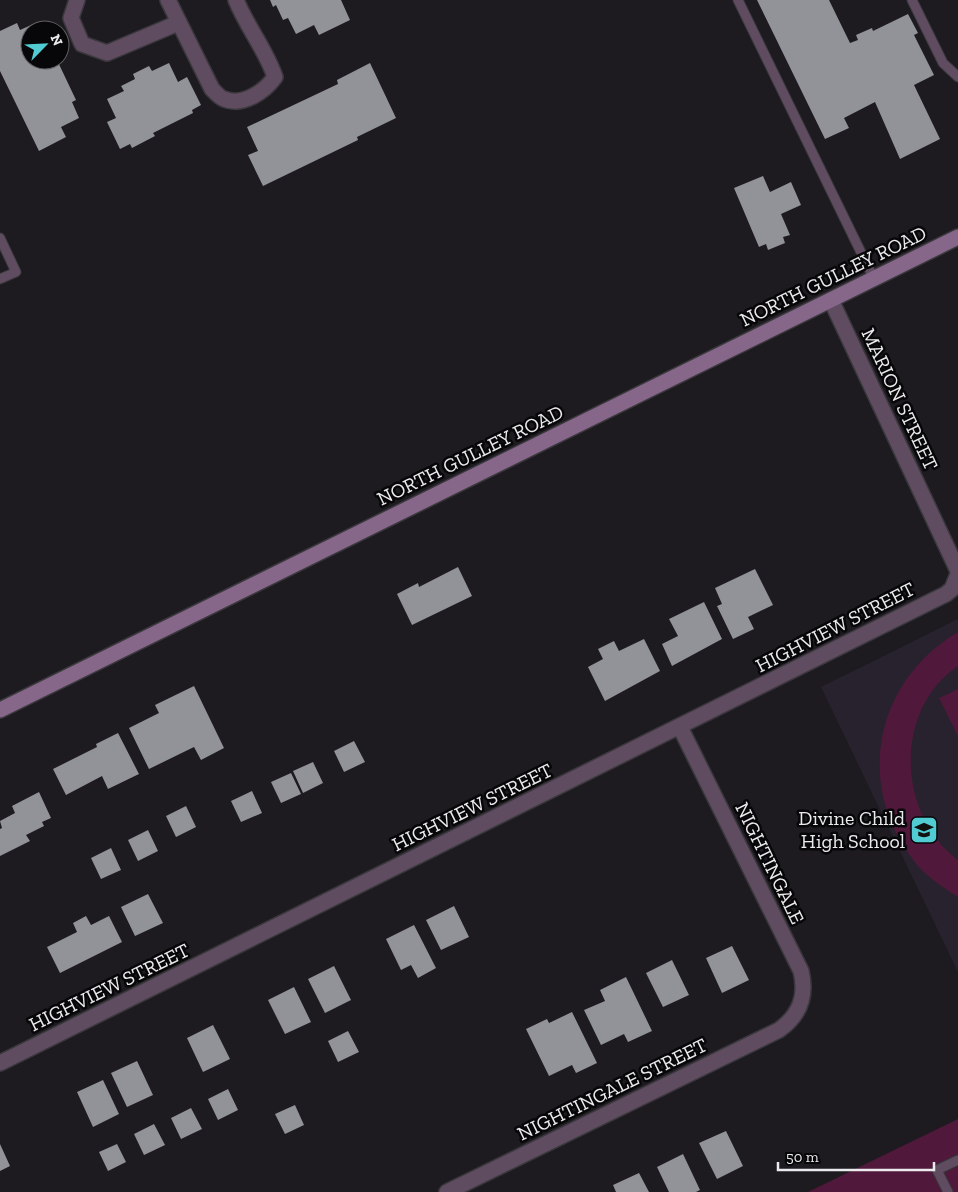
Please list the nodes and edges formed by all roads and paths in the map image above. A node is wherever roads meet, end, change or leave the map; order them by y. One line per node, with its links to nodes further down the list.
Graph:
1 (77, 0): 6 (street)
2 (168, 0): 6 (street)
3 (236, 0): 6 (street)
4 (738, 0): 10 (lane)
5 (912, 0): 7 (lane)
6 (178, 23)
7 (958, 77)
8 (958, 237): 10 (street, NORTH GULLEY ROAD)
9 (0, 238): 11 (lane)
10 (874, 278): 12 (street, NORTH GULLEY ROAD)
11 (0, 280)
12 (831, 300): 13 (street, MARION STREET); 14 (street, NORTH GULLEY ROAD)
13 (958, 575): 15 (street, HIGHVIEW STREET)
14 (0, 710)
15 (680, 727): 16 (street, NIGHTINGALE); 17 (street, HIGHVIEW STREET)
16 (792, 1019): 19 (street, NIGHTINGALE STREET)
17 (0, 1063)
18 (958, 1160): 20 (lane)
19 (447, 1192)
20 (948, 1192)

